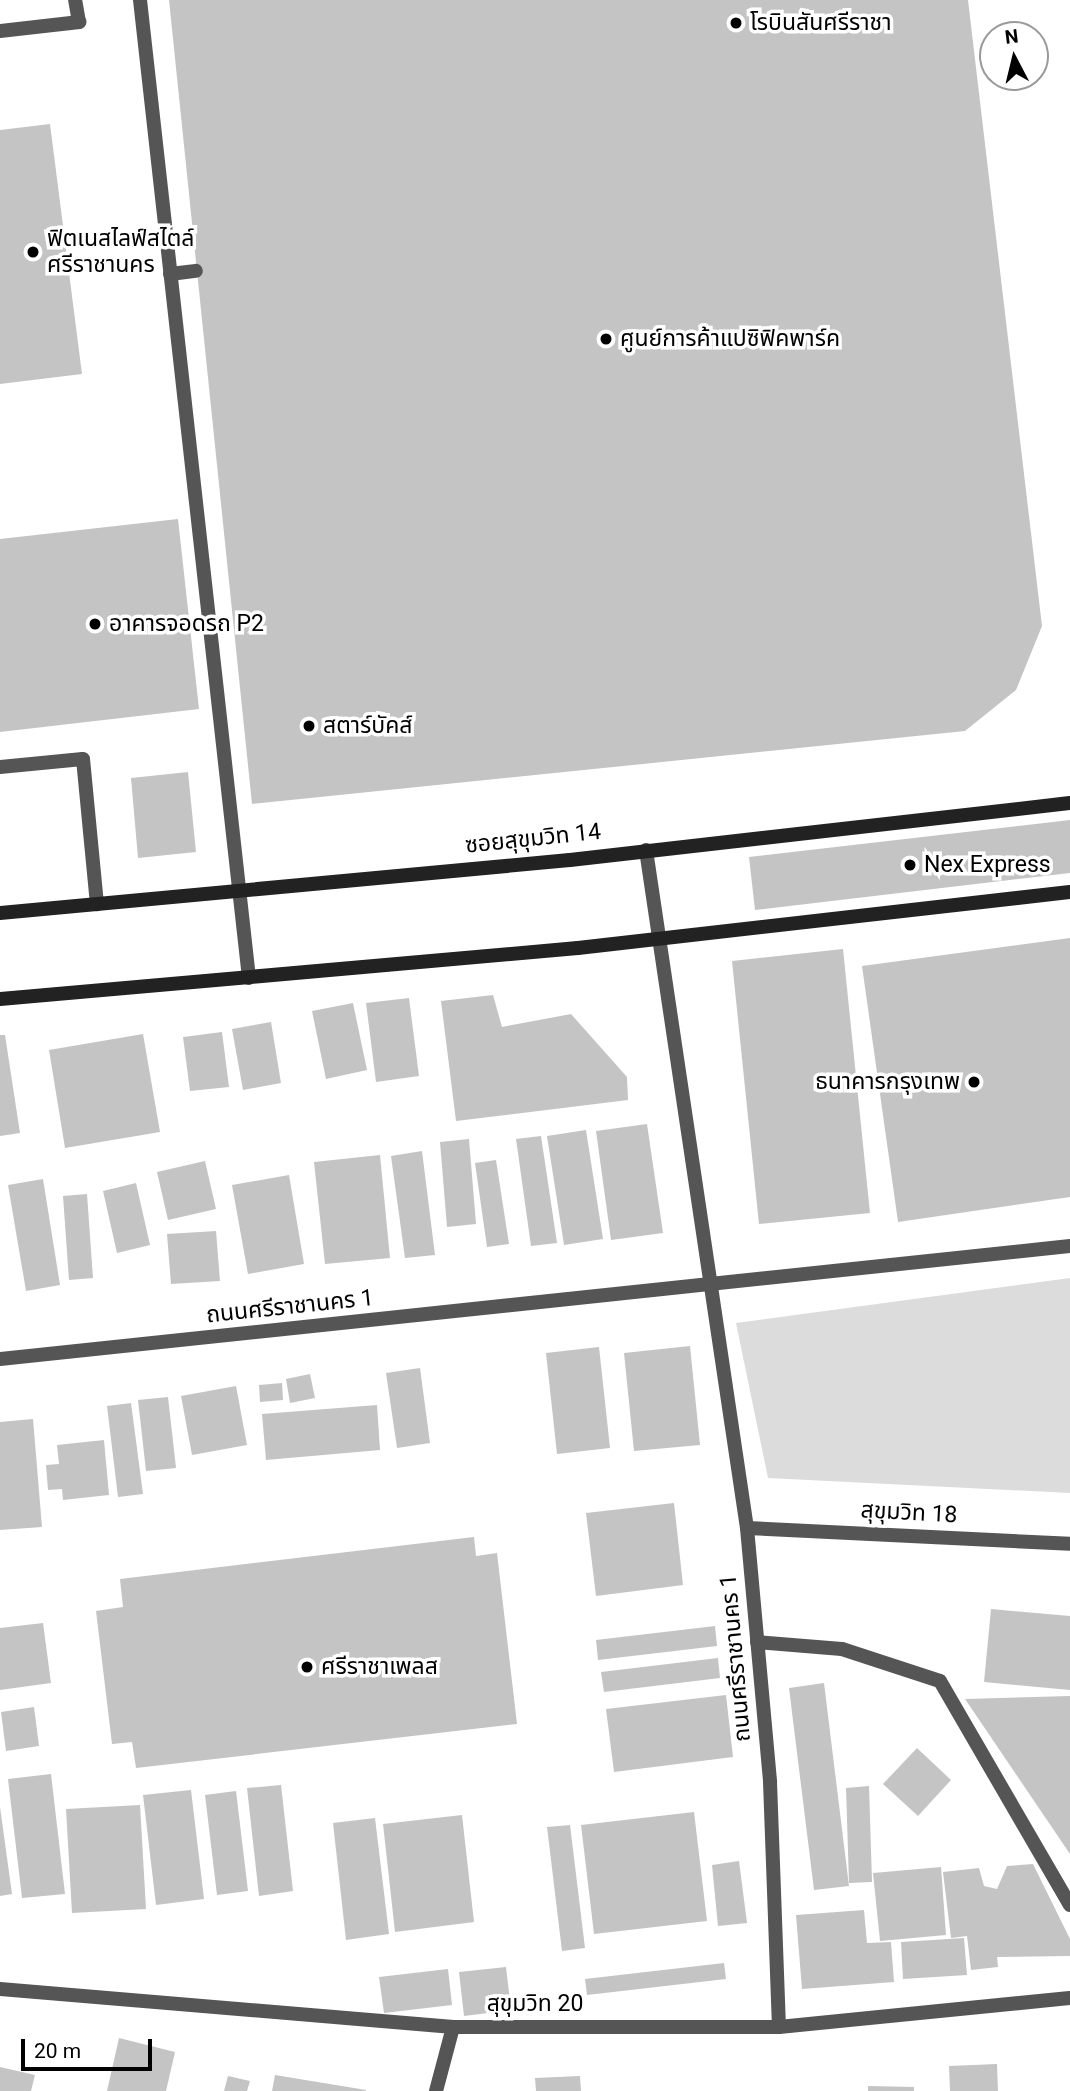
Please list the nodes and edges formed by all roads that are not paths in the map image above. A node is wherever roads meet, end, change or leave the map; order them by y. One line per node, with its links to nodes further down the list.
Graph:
1 (75, 0): 3 (street)
2 (140, 0): 5 (street)
3 (0, 31)
4 (196, 271): 5 (street)
5 (170, 274): 9 (street)
6 (0, 767): 11 (street)
7 (1070, 803): 8 (street, ซอยสุขุมวิท 14)
8 (646, 850): 9 (street, ซอยสุขุมวิท 14); 13 (street)
9 (239, 891): 11 (street, ซอยสุขุมวิท 14); 14 (street)
10 (1070, 892): 13 (street)
11 (97, 904): 12 (street, ซอยสุขุมวิท 14)
12 (0, 913)
13 (657, 940): 14 (street); 17 (street)
14 (249, 978): 15 (street)
15 (0, 999)
16 (1070, 1246): 17 (street, ถนนศรีราชานคร 1)
17 (711, 1286): 18 (street, ถนนศรีราชานคร 1); 19 (street, ถนนศรีราชานคร 1)
18 (0, 1359)
19 (747, 1528): 20 (street, สุขุมวิท 18); 21 (street, ถนนศรีราชานคร 1)
20 (1070, 1544)
21 (757, 1642): 22 (street); 26 (street, ถนนศรีราชานคร 1)
22 (1070, 1905)
23 (0, 1989): 25 (street, สุขุมวิท 20)
24 (1070, 1998): 26 (street, สุขุมวิท 20)
25 (453, 2027): 26 (street, สุขุมวิท 20); 27 (street)
26 (779, 2027)
27 (436, 2091)

